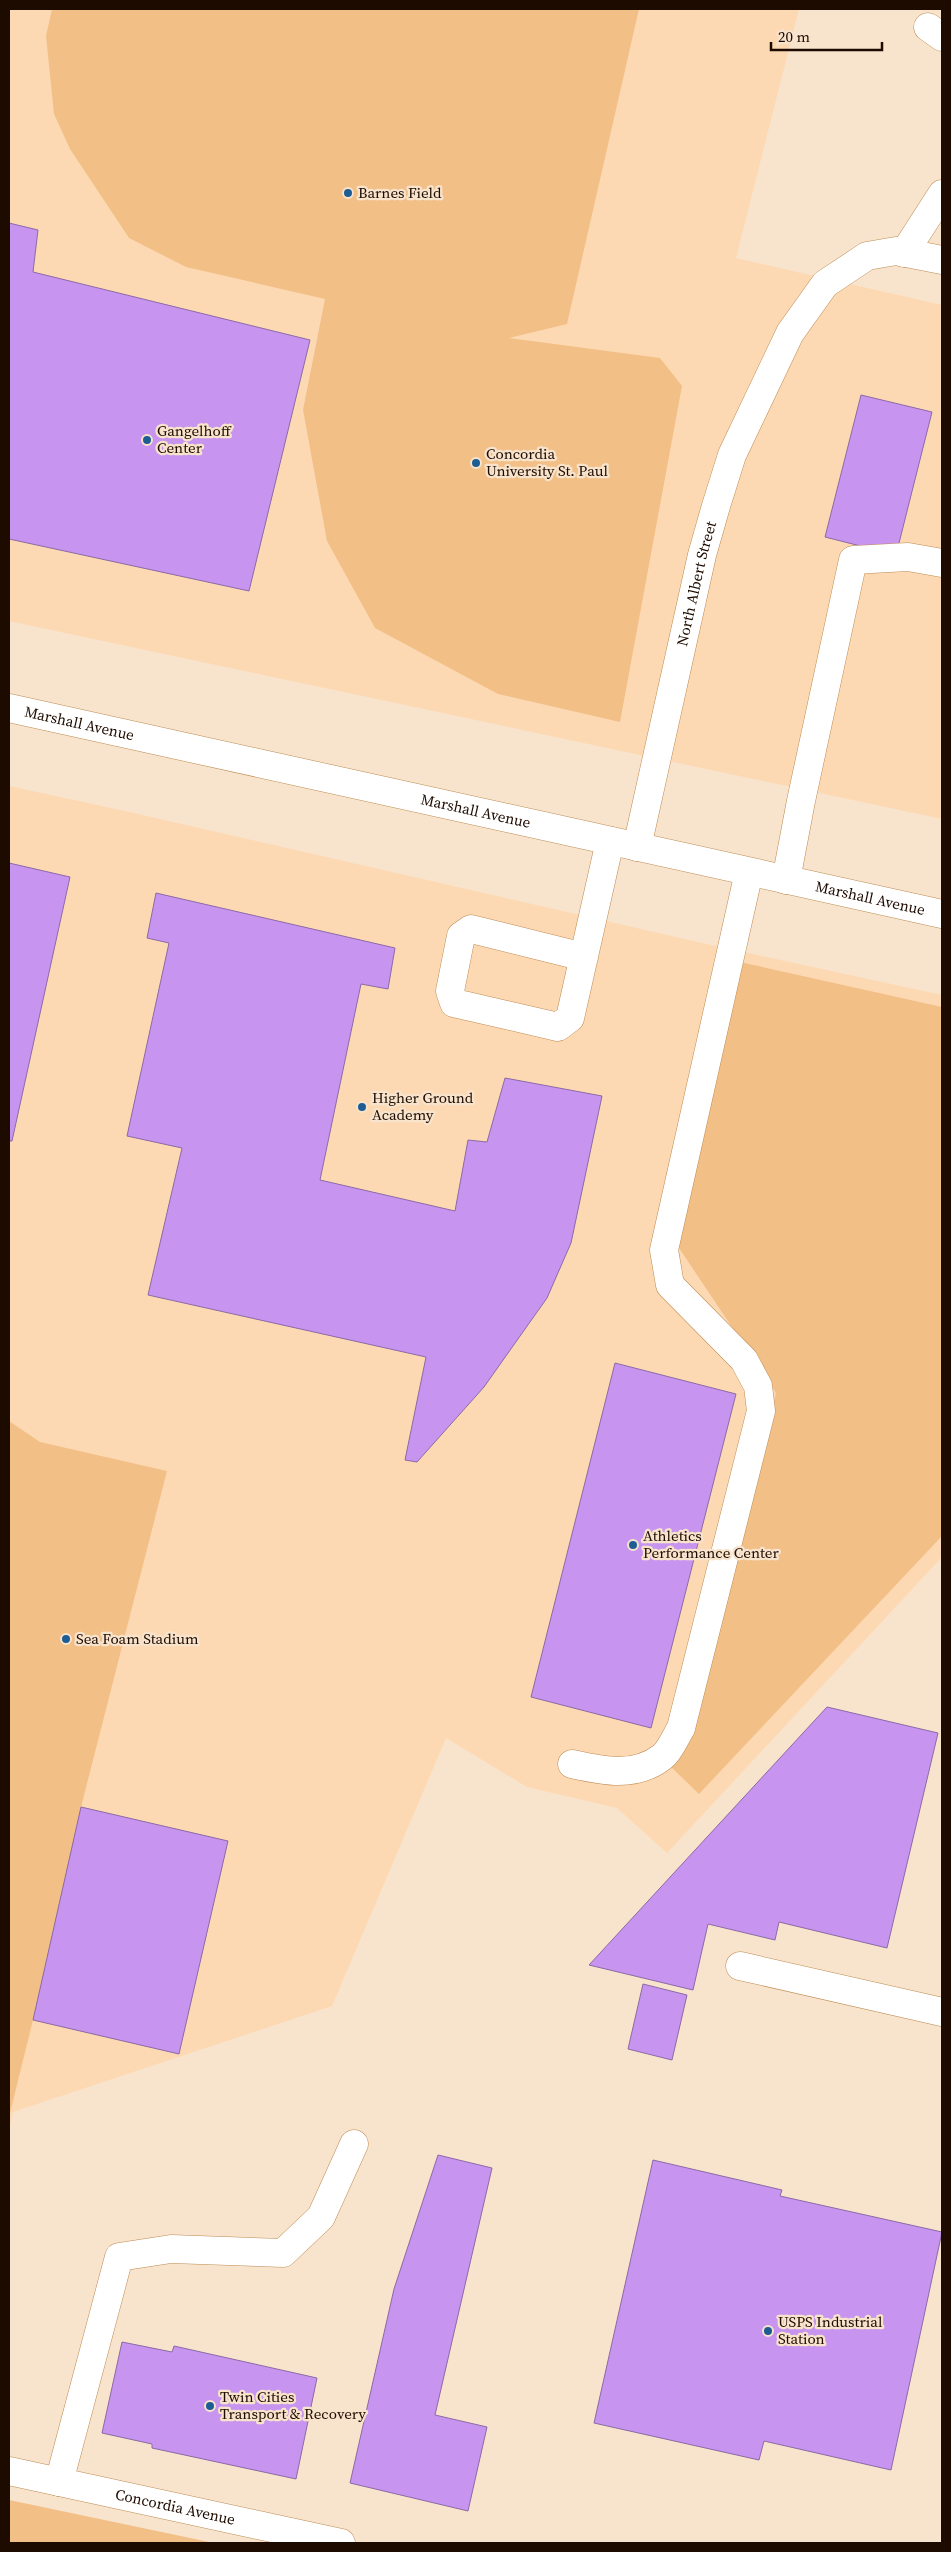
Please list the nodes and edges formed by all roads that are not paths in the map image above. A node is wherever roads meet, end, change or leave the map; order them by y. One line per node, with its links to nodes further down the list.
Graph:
1 (942, 194): 2 (street)
2 (904, 253): 3 (street, North Albert Street); 7 (street, North Albert Street)
3 (942, 260)
4 (942, 563): 9 (street)
5 (9, 708): 6 (street, Marshall Avenue)
6 (610, 841): 7 (street, Marshall Avenue); 11 (street)
7 (637, 846): 8 (street, Marshall Avenue)
8 (749, 872): 9 (street, Marshall Avenue); 12 (street)
9 (786, 880): 10 (street, Marshall Avenue)
10 (942, 914)
11 (584, 957): 11 (street)
12 (572, 1764)
13 (740, 1966): 14 (street)
14 (942, 2012)
15 (354, 2144): 17 (street)
16 (9, 2471): 17 (street, Concordia Avenue)
17 (59, 2482): 18 (street, Concordia Avenue)
18 (341, 2543)

